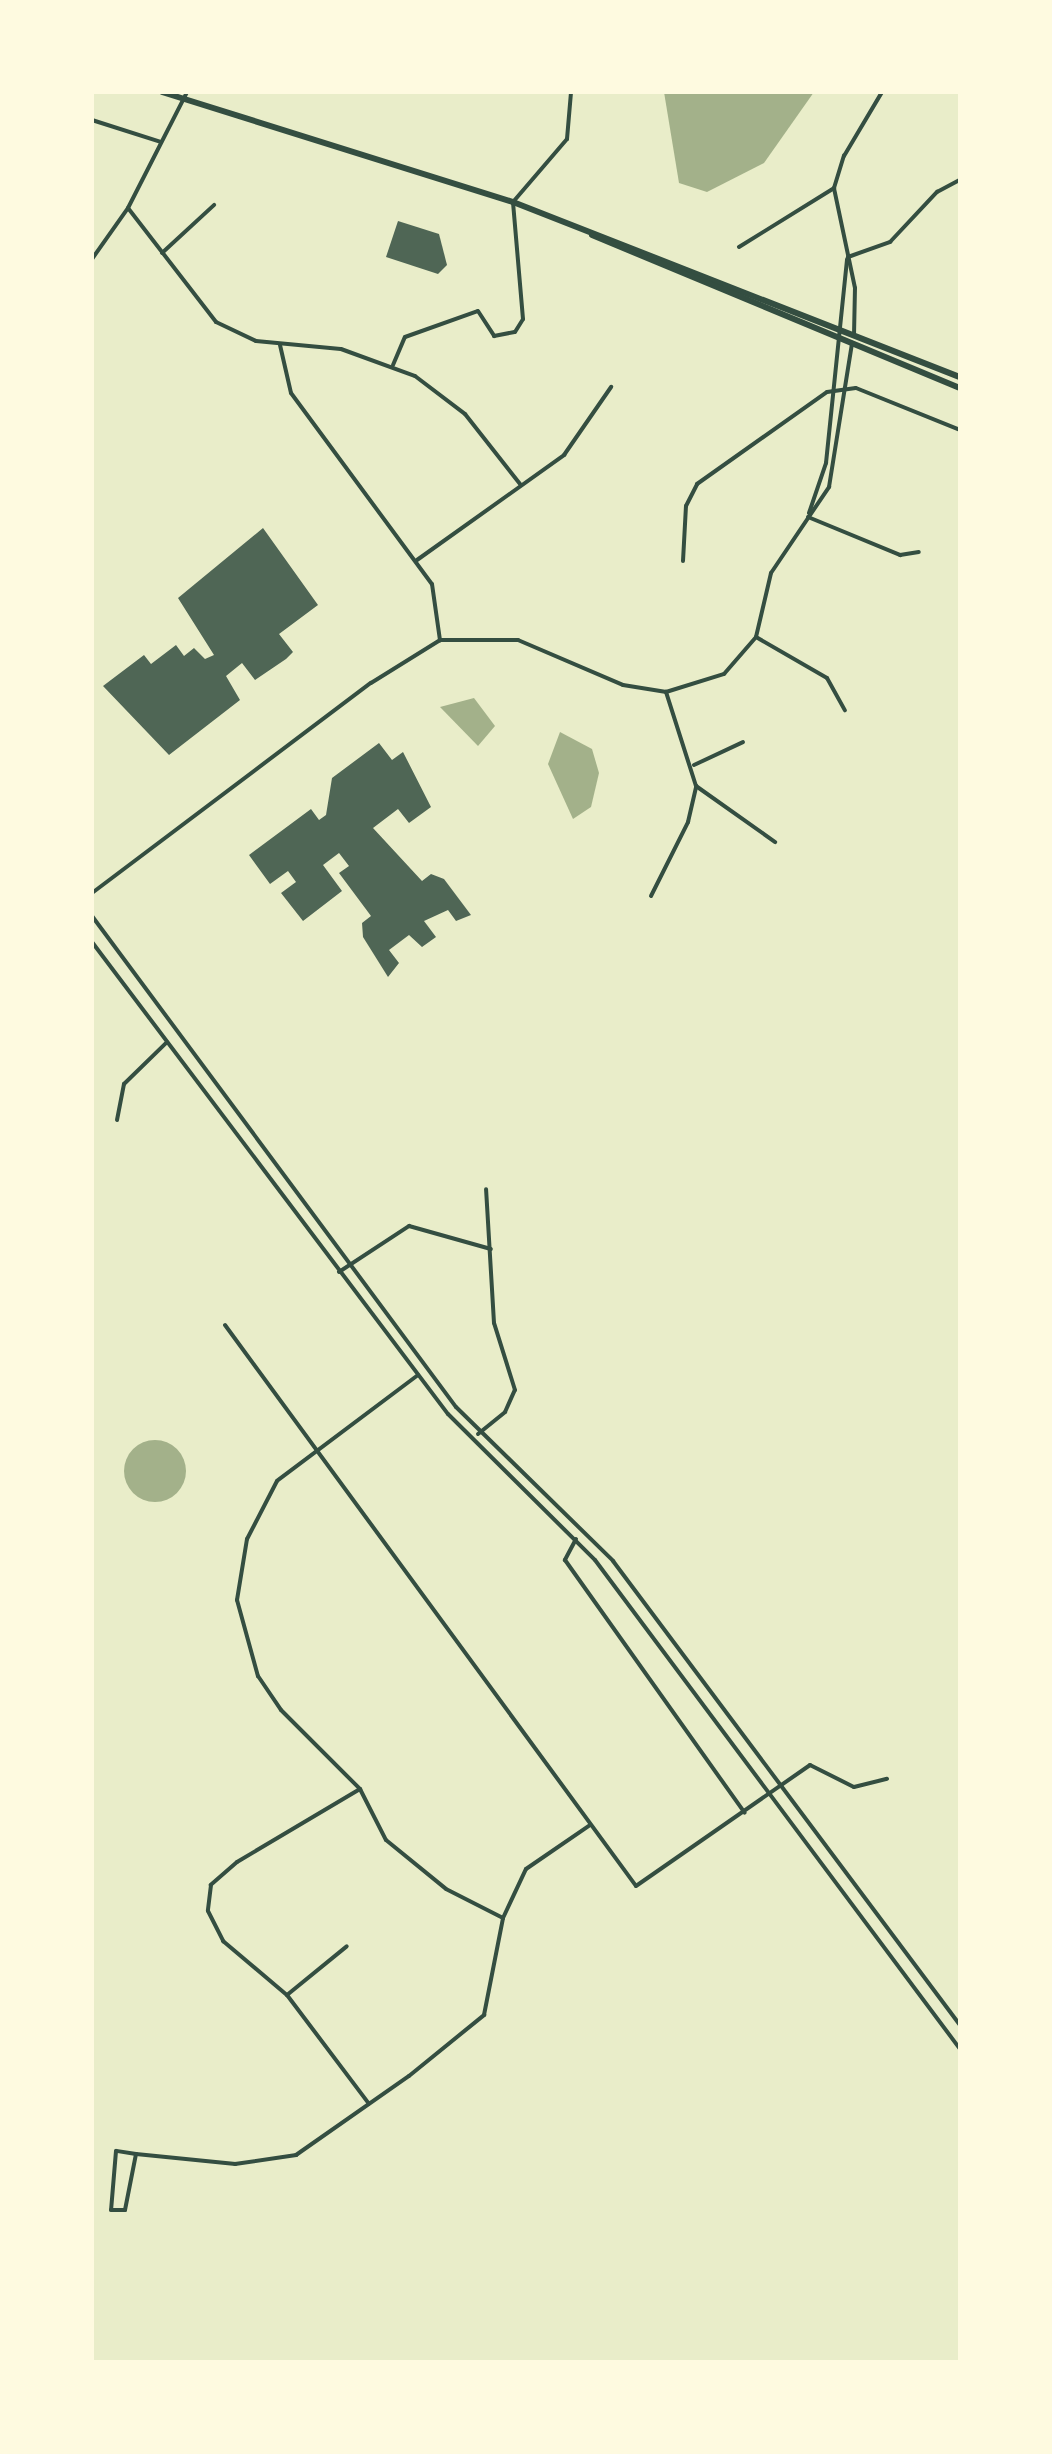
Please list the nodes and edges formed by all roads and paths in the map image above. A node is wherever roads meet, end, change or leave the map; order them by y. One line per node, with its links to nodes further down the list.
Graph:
1 (162, 92): 4 (main road)
2 (571, 92): 9 (street)
3 (882, 92): 8 (street)
4 (186, 96): 6 (street); 9 (main road)
5 (92, 120): 6 (street)
6 (161, 142): 11 (street)
7 (960, 181): 15 (street)
8 (834, 188): 13 (street); 15 (street)
9 (513, 202): 12 (main road); 22 (street)
10 (214, 205): 14 (street)
11 (128, 208): 14 (street); 16 (street)
12 (589, 232): 17 (main road); 19 (main road)
13 (739, 247)
14 (162, 253): 20 (street)
15 (848, 257): 17 (street); 18 (street)
16 (92, 259)
17 (842, 330): 18 (main road); 19 (street)
18 (854, 335): 21 (street); 23 (main road)
19 (841, 340): 21 (main road); 25 (street)
20 (280, 345): 22 (street); 31 (street)
21 (852, 345): 25 (street); 26 (main road)
22 (393, 365): 28 (street)
23 (960, 377)
24 (611, 387): 28 (street)
25 (838, 388): 27 (street); 29 (street); 29 (street); 32 (street)
26 (960, 388)
27 (960, 430)
28 (520, 484): 31 (street)
29 (808, 517): 30 (street); 33 (street)
30 (919, 552)
31 (417, 560): 34 (street)
32 (683, 561)
33 (756, 637): 35 (street); 36 (street)
34 (440, 640): 35 (street); 41 (street)
35 (666, 692): 38 (street)
36 (845, 710)
37 (743, 742): 38 (street)
38 (694, 765): 39 (street)
39 (696, 786): 40 (street); 42 (street)
40 (775, 842)
41 (92, 893)
42 (651, 896)
43 (92, 916): 49 (street)
44 (92, 942): 45 (street)
45 (167, 1042): 46 (street); 50 (street)
46 (117, 1120)
47 (486, 1189): 48 (street)
48 (491, 1249): 49 (street); 53 (street)
49 (347, 1263): 50 (street); 53 (street)
50 (339, 1272): 52 (street)
51 (225, 1325): 54 (street)
52 (418, 1375): 54 (street); 55 (street)
53 (478, 1434): 57 (street)
54 (314, 1449): 58 (street); 61 (street)
55 (576, 1539): 59 (street); 60 (street)
56 (887, 1779): 57 (street)
57 (782, 1786): 59 (street); 65 (street)
58 (360, 1789): 62 (street); 64 (street)
59 (770, 1794): 60 (street); 66 (street)
60 (745, 1813): 61 (street)
61 (590, 1825): 62 (street)
62 (503, 1918): 67 (street)
63 (347, 1946): 64 (street)
64 (287, 1995): 67 (street)
65 (960, 2025)
66 (960, 2049)
67 (369, 2104): 68 (street)
68 (136, 2154): 68 (street)

